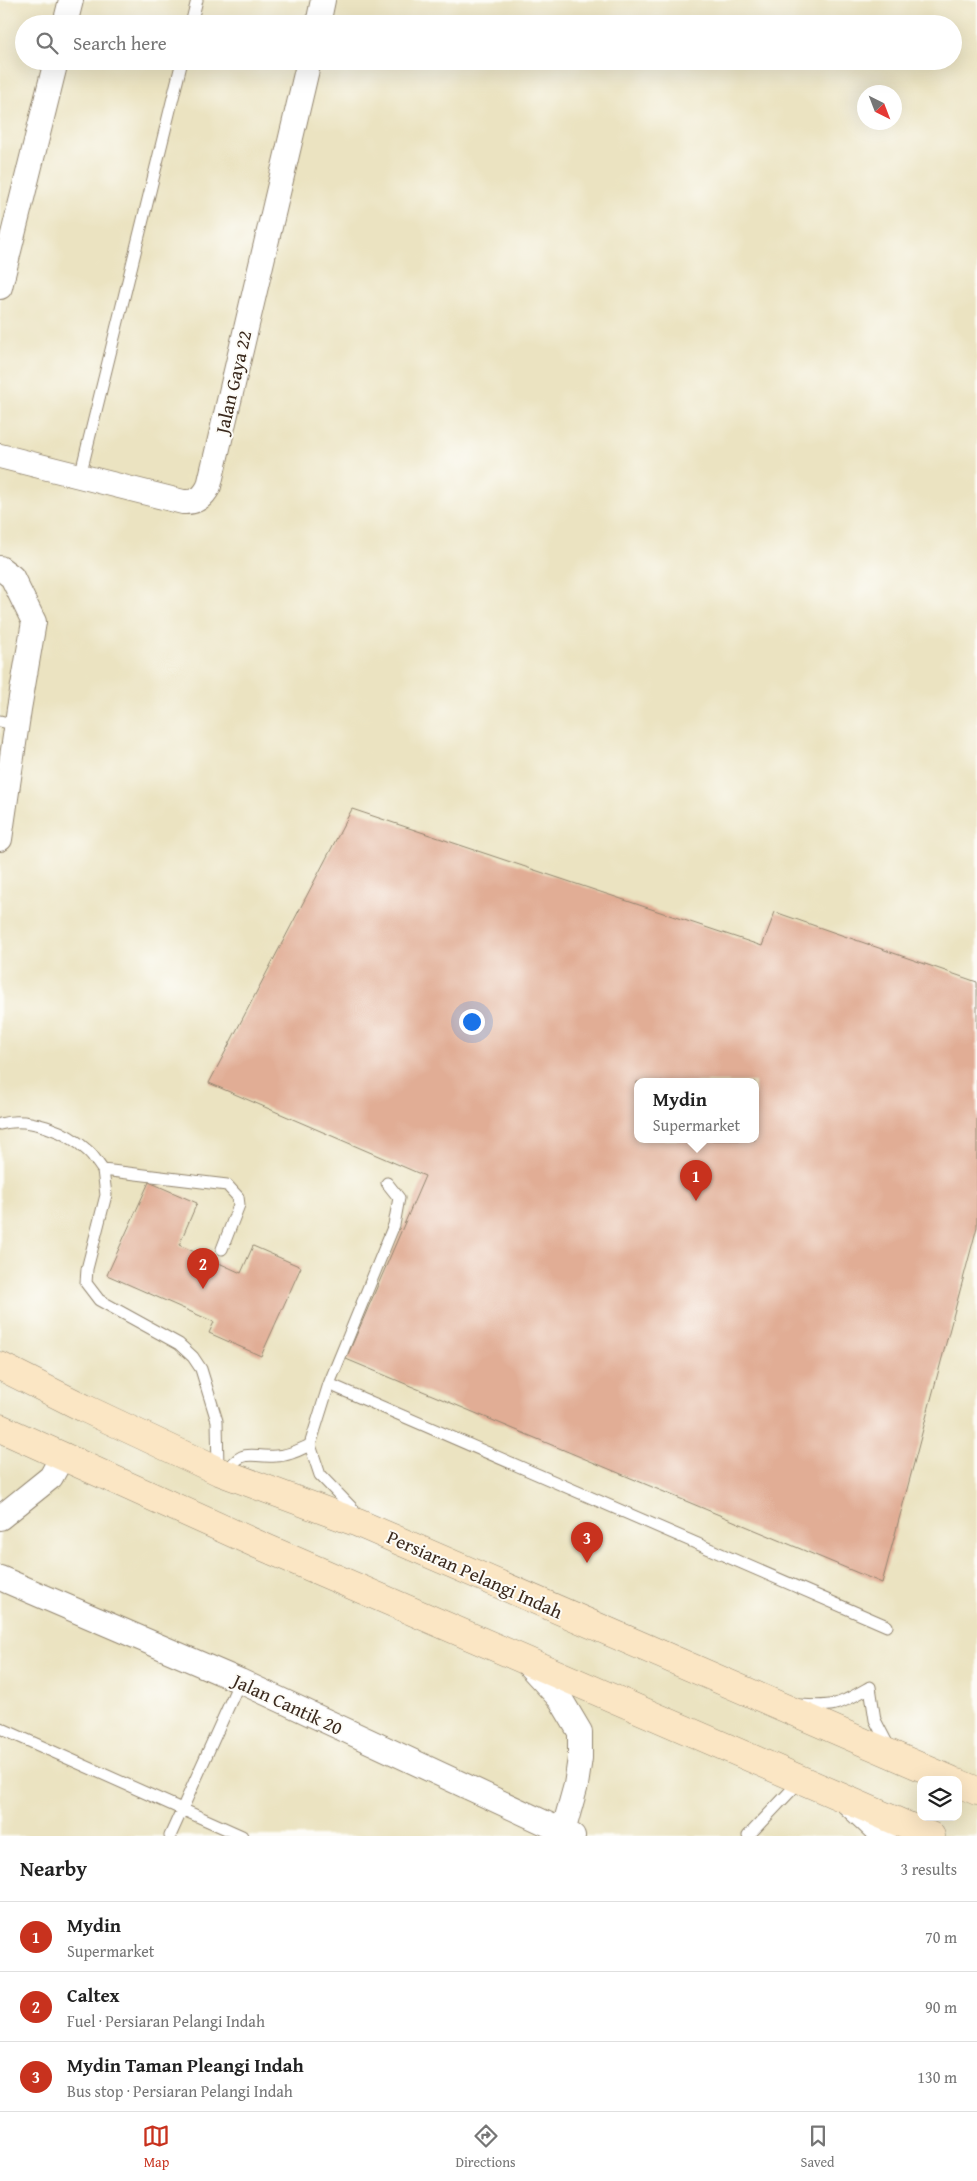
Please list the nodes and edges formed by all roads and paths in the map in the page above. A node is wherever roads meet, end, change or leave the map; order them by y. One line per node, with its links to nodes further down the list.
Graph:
1 (71, 0): 4 (street)
2 (197, 0): 5 (lane)
3 (323, 0): 6 (street)
4 (67, 15)
5 (193, 15)
6 (320, 15)
7 (54, 70): 10 (street)
8 (180, 70): 12 (lane)
9 (307, 70): 12 (street, Jalan Gaya 22)
10 (0, 287)
11 (0, 456): 12 (street, Jalan Gaya 22)
12 (80, 476)
13 (0, 568): 14 (street)
14 (8, 723): 15 (street)
15 (0, 839)
16 (0, 1124): 17 (lane)
17 (103, 1170): 19 (lane); 25 (lane)
18 (387, 1183): 21 (lane)
19 (222, 1249)
20 (0, 1366): 25 (main road, Persiaran Pelangi Indah)
21 (329, 1384): 23 (lane); 29 (lane)
22 (0, 1428): 24 (main road)
23 (310, 1445): 25 (lane); 27 (lane)
24 (64, 1455): 26 (street); 30 (main road)
25 (221, 1472): 27 (main road, Persiaran Pelangi Indah)
26 (0, 1518)
27 (358, 1524): 32 (main road, Persiaran Pelangi Indah)
28 (0, 1578): 31 (street, Jalan Cantik 20)
29 (887, 1626)
30 (526, 1661): 36 (main road); 41 (street)
31 (240, 1682): 40 (lane); 41 (street, Jalan Cantik 20)
32 (773, 1704): 34 (main road, Persiaran Pelangi Indah); 34 (lane)
33 (0, 1728): 40 (lane)
34 (894, 1756): 35 (main road, Persiaran Pelangi Indah)
35 (942, 1776)
36 (801, 1780): 39 (main road); 44 (lane)
37 (962, 1785): 38 (main road)
38 (977, 1791)
39 (845, 1800): 45 (street); 46 (main road)
40 (182, 1809): 42 (lane); 43 (lane)
41 (568, 1834)
42 (170, 1836)
43 (242, 1836)
44 (748, 1836)
45 (883, 1836)
46 (931, 1836)

